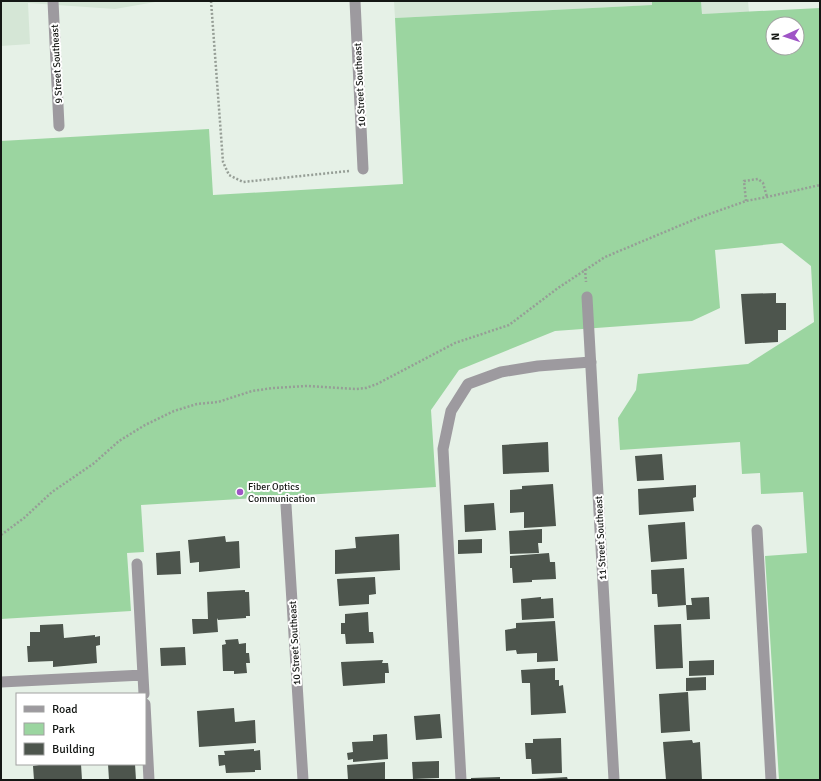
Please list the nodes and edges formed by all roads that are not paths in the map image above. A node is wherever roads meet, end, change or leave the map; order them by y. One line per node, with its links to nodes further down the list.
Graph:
1 (53, 1): 3 (street, 9 Street Southeast)
2 (355, 1): 4 (street, 10 Street Southeast)
3 (59, 126)
4 (363, 169)
5 (587, 296): 6 (street, 11 Street Southeast)
6 (591, 362): 16 (street); 17 (street, 11 Street Southeast)
7 (286, 505): 15 (street, 10 Street Southeast)
8 (757, 530): 18 (street)
9 (137, 564): 10 (street)
10 (144, 676): 11 (street); 12 (street)
11 (1, 682)
12 (144, 693)
13 (146, 723): 14 (street)
14 (149, 780)
15 (303, 780)
16 (460, 780)
17 (614, 780)
18 (771, 780)

